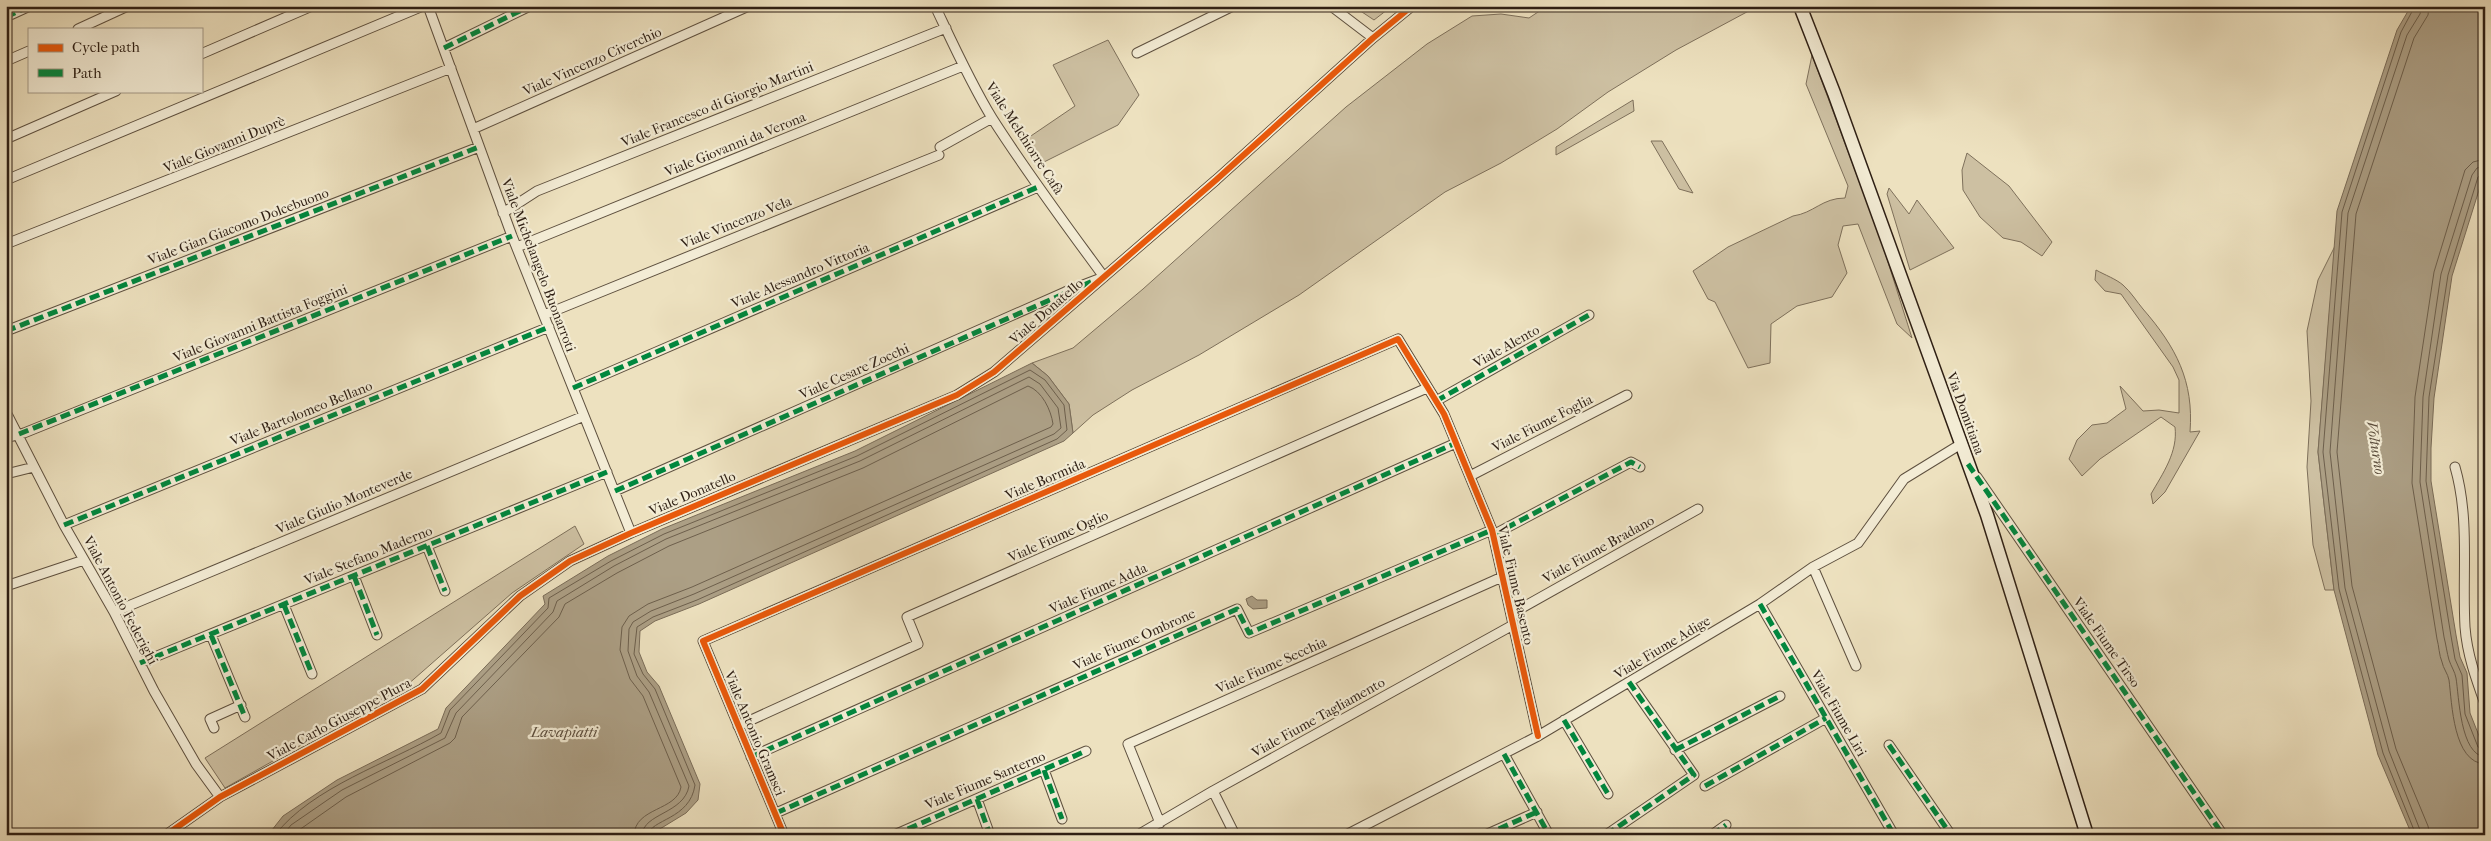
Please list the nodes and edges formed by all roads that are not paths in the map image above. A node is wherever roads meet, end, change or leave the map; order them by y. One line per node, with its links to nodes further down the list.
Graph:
1 (30, 6): 13 (street)
2 (128, 6): 14 (street)
3 (312, 6): 20 (street)
4 (423, 6): 29 (street)
5 (428, 6): 17 (street, Viale Michelangelo Buonarroti)
6 (530, 6): 17 (street)
7 (749, 6): 26 (street, Viale Vincenzo Civerchio)
8 (935, 6): 15 (street, Viale Melchiorre Cafà)
9 (1233, 6): 19 (street)
10 (1331, 6): 16 (street)
11 (1412, 6): 16 (street, Viale Donatello)
12 (1800, 6): 50 (street, Via Domitiana)
13 (6, 17)
14 (80, 28)
15 (946, 28): 22 (street, Viale Melchiorre Cafà); 31 (street, Viale Francesco di Giorgio Martini)
16 (1373, 38): 35 (street, Viale Donatello)
17 (444, 48): 23 (street, Viale Michelangelo Buonarroti)
18 (28, 51): 21 (street)
19 (1136, 53)
20 (202, 54)
21 (6, 61)
22 (963, 66): 25 (street, Viale Melchiorre Cafà); 34 (street, Viale Giovanni da Verona)
23 (451, 68): 26 (street, Viale Michelangelo Buonarroti); 33 (street, Viale Giovanni Duprè)
24 (114, 92): 27 (street)
25 (992, 118): 30 (street, Viale Melchiorre Cafà); 36 (street, Viale Vincenzo Vela)
26 (473, 129): 28 (street, Viale Michelangelo Buonarroti)
27 (6, 139)
28 (479, 147): 31 (street, Viale Michelangelo Buonarroti); 39 (street, Viale Gian Giacomo Dolcebuono)
29 (6, 180)
30 (1038, 187): 35 (street, Viale Melchiorre Cafà); 41 (street, Viale Alessandro Vittoria)
31 (503, 213): 32 (street, Viale Michelangelo Buonarroti)
32 (512, 236): 34 (street, Viale Michelangelo Buonarroti); 47 (street, Viale Giovanni Battista Foggini)
33 (6, 244)
34 (516, 247): 36 (street, Viale Michelangelo Buonarroti)
35 (1104, 277): 58 (street, Viale Cesare Zocchi); 62 (street, Viale Donatello)
36 (544, 315): 38 (street, Viale Michelangelo Buonarroti)
37 (1589, 315): 44 (street, Viale Alento)
38 (549, 327): 41 (street, Viale Michelangelo Buonarroti); 60 (street, Viale Bartolomeo Bellano)
39 (6, 331)
40 (1398, 339): 42 (street, Viale Fiume Basento); 77 (street, Viale Bormida)
41 (573, 388): 46 (street, Viale Michelangelo Buonarroti)
42 (1427, 388): 44 (street, Viale Fiume Basento); 88 (street, Viale Fiume Oglio)
43 (1627, 395): 57 (street, Viale Fiume Foglia)
44 (1436, 401): 49 (street, Viale Fiume Basento)
45 (6, 412): 47 (street, Viale Antonio Federighi)
46 (584, 416): 55 (street, Viale Michelangelo Buonarroti); 72 (street, Viale Giulio Monteverde)
47 (19, 434): 48 (street, Viale Giovanni Battista Foggini); 52 (street, Viale Antonio Federighi)
48 (6, 438)
49 (1456, 443): 57 (street, Viale Fiume Basento); 95 (street, Viale Fiume Adda)
50 (1961, 444): 51 (street, Via Domitiana); 65 (street, Viale Fiume Adige)
51 (1968, 464): 120 (street, Via Domitiana); 121 (street, Viale Fiume Tirso)
52 (34, 466): 56 (street); 60 (street, Viale Antonio Federighi)
53 (1640, 467): 61 (street)
54 (2455, 468): 83 (street)
55 (607, 472): 58 (street, Viale Michelangelo Buonarroti); 63 (street, Viale Stefano Maderno)
56 (6, 474)
57 (1470, 476): 61 (street, Viale Fiume Basento)
58 (615, 491): 62 (street, Viale Michelangelo Buonarroti)
59 (1698, 509): 73 (street, Viale Fiume Bradano)
60 (64, 525): 64 (street, Viale Antonio Federighi)
61 (1493, 532): 67 (street, Viale Fiume Basento); 103 (street, Viale Fiume Ombrone)
62 (631, 533): 100 (street, Viale Carlo Giuseppe Plura)
63 (427, 546): 66 (street, Viale Stefano Maderno); 69 (street)
64 (84, 560): 68 (street); 72 (street, Viale Antonio Federighi)
65 (1813, 567): 70 (street, Viale Fiume Adige); 79 (street)
66 (354, 576): 71 (street, Viale Stefano Maderno); 76 (street)
67 (1502, 576): 73 (street, Viale Fiume Basento); 105 (street, Viale Fiume Secchia)
68 (6, 586)
69 (445, 591)
70 (1760, 604): 81 (street, Viale Fiume Adige); 86 (street, Viale Fiume Liri)
71 (284, 605): 75 (street, Viale Stefano Maderno); 80 (street)
72 (114, 612): 78 (street, Viale Antonio Federighi)
73 (1511, 614): 74 (street, Viale Fiume Basento)
74 (1513, 625): 90 (street, Viale Fiume Basento); 98 (street, Viale Fiume Tagliamento)
75 (211, 635): 78 (street, Viale Stefano Maderno); 84 (street)
76 (377, 635)
77 (703, 641): 88 (street, Viale Antonio Gramsci)
78 (140, 663): 100 (street, Viale Antonio Federighi)
79 (1856, 666)
80 (312, 674)
81 (1629, 682): 87 (street, Viale Fiume Adige); 92 (street)
82 (1780, 696): 92 (street)
83 (2485, 704)
84 (241, 705): 85 (street); 89 (street)
85 (245, 718)
86 (1826, 718): 97 (street); 118 (street, Viale Fiume Liri)
87 (1564, 720): 90 (street, Viale Fiume Adige); 99 (street)
88 (738, 726): 95 (street, Viale Antonio Gramsci)
89 (214, 728)
90 (1538, 736): 94 (street, Viale Fiume Adige)
91 (1889, 746): 119 (street)
92 (1675, 750): 116 (street)
93 (1086, 751): 96 (street, Viale Fiume Santerno)
94 (1504, 754): 102 (street); 113 (street, Viale Fiume Adige)
95 (751, 757): 103 (street, Viale Antonio Gramsci)
96 (1044, 770): 101 (street, Viale Fiume Santerno); 104 (street)
97 (1705, 786)
98 (1213, 791): 105 (street, Viale Fiume Tagliamento); 112 (street)
99 (1608, 794)
100 (220, 797): 108 (street, Viale Carlo Giuseppe Plura)
101 (977, 799): 107 (street, Viale Fiume Santerno); 110 (street)
102 (1537, 812): 114 (street); 115 (street)
103 (776, 813): 109 (street, Viale Antonio Gramsci)
104 (1062, 819)
105 (1160, 823): 111 (street, Viale Fiume Tagliamento)
106 (1726, 825): 117 (street)
107 (899, 834)
108 (166, 835)
109 (784, 835)
110 (990, 835)
111 (1138, 835)
112 (1235, 835)
113 (1346, 835)
114 (1485, 835)
115 (1549, 835)
116 (1606, 835)
117 (1712, 835)
118 (1894, 835)
119 (1951, 835)
120 (2087, 835)
121 (2223, 835)

